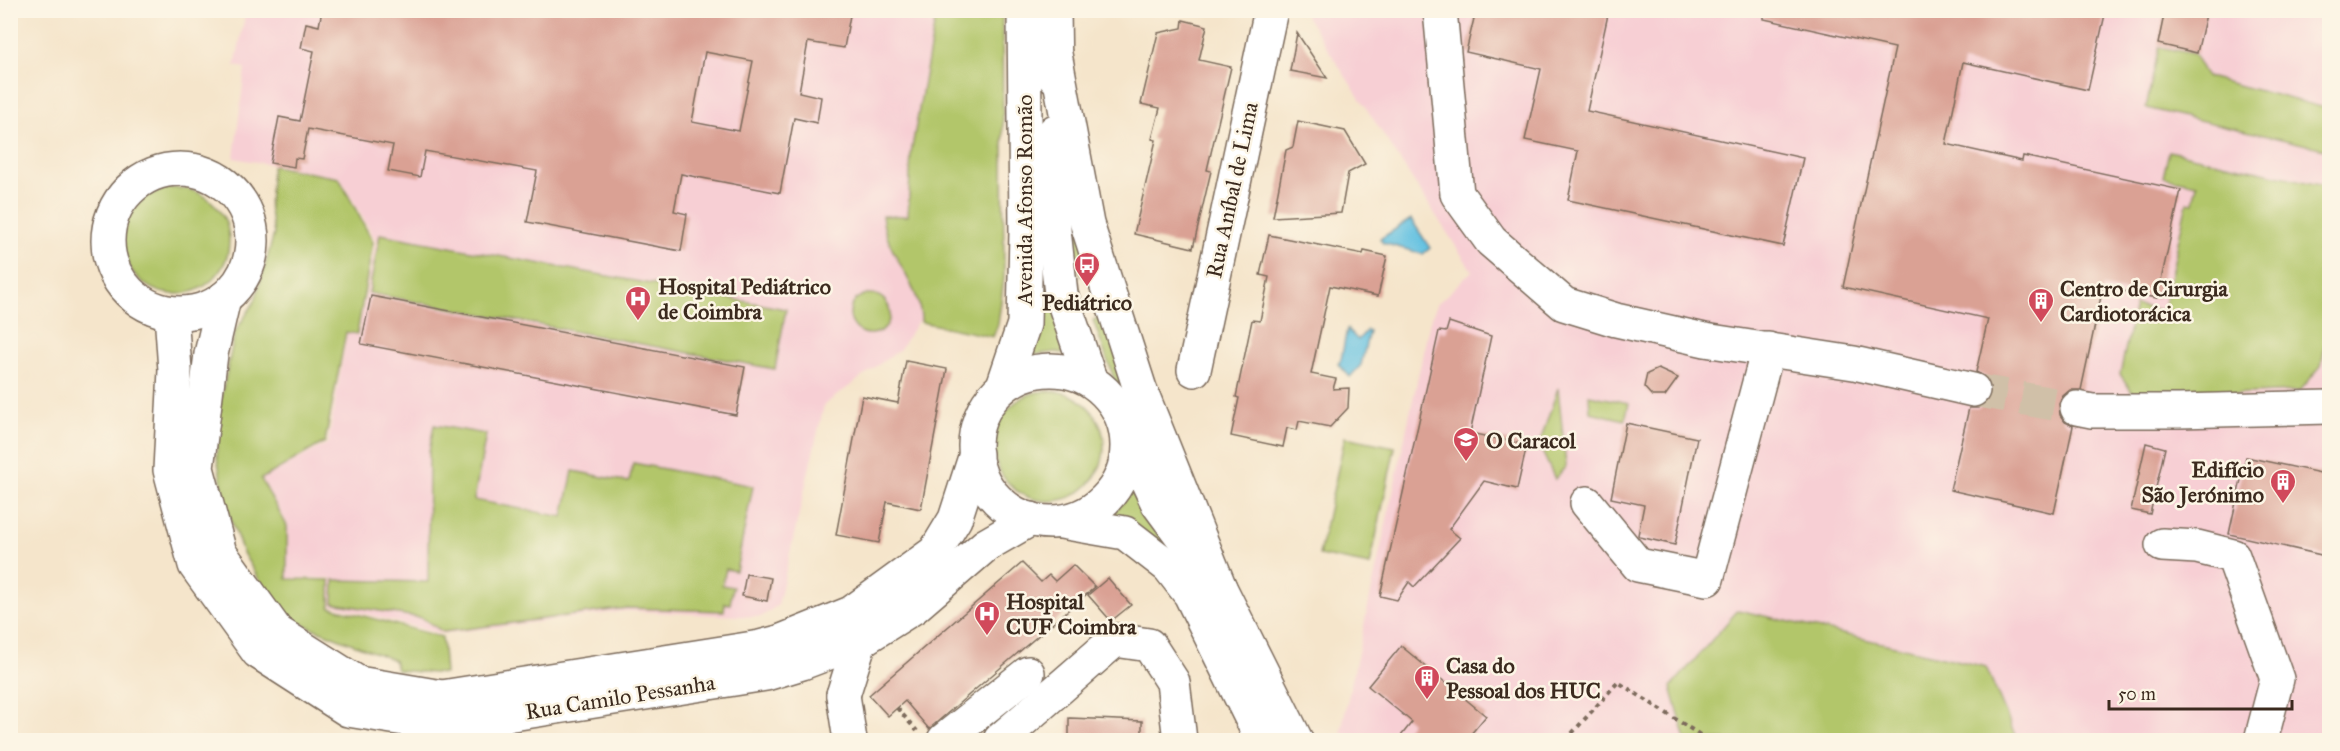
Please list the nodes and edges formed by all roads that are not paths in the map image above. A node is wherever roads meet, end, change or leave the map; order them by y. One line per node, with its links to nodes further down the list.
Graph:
1 (1024, 10): 11 (street, Avenida Afonso Romão)
2 (1054, 10): 5 (street, Avenida Afonso Romão)
3 (1271, 10): 9 (street, Rua Aníbal de Lima)
4 (1440, 10): 8 (street)
5 (1054, 54): 10 (street, Avenida Afonso Romão); 20 (street)
6 (224, 298): 7 (street); 7 (street); 16 (street, Rua Camilo Pessanha)
7 (171, 313): 22 (street, Rua Camilo Pessanha)
8 (1768, 349): 12 (street); 17 (street)
9 (1194, 370)
10 (1090, 379): 11 (street); 15 (street)
11 (1003, 386): 16 (street)
12 (1972, 390)
13 (2330, 407): 14 (street)
14 (2077, 408)
15 (1128, 438): 18 (street); 20 (street)
16 (976, 454): 18 (street)
17 (1587, 503)
18 (1046, 520): 21 (street, Rua Camilo Pessanha); 29 (street)
19 (2162, 545): 31 (street)
20 (1220, 588): 30 (street)
21 (860, 641): 22 (street, Rua Camilo Pessanha); 24 (street)
22 (802, 663): 24 (street)
23 (1028, 672): 25 (street)
24 (843, 695): 26 (street)
25 (931, 736)
26 (850, 741)
27 (1000, 741): 28 (street)
28 (1180, 741)
29 (1262, 741)
30 (1296, 741)
31 (2261, 741)

